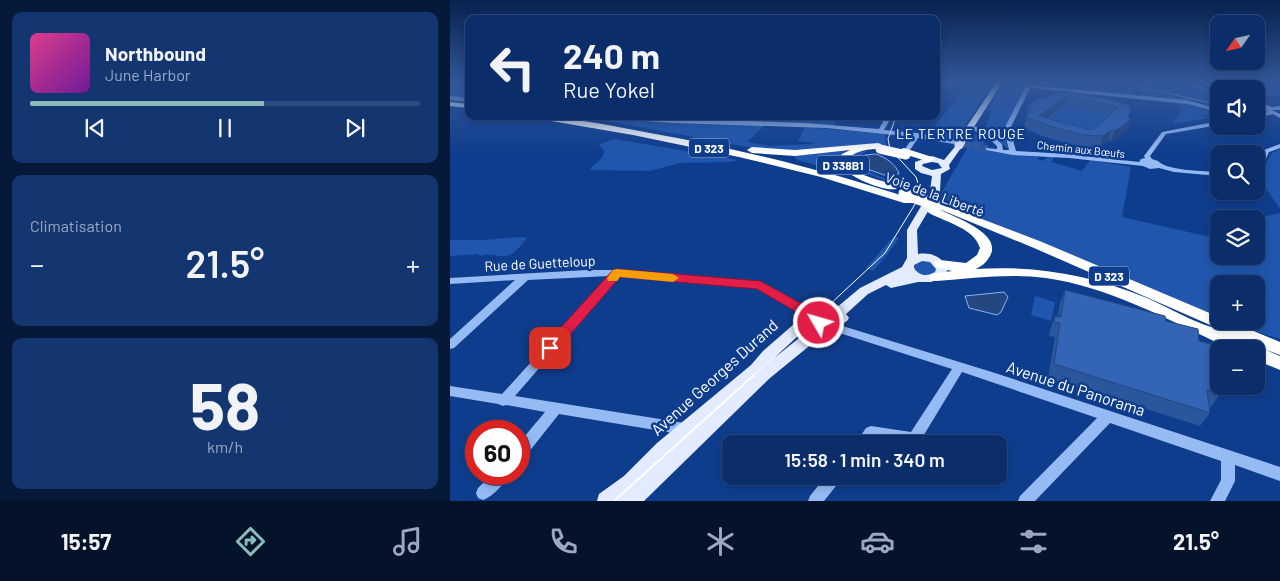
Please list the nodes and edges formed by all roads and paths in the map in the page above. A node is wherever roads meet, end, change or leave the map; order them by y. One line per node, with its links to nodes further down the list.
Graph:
1 (984, 106): 15 (main road)
2 (1018, 106): 26 (street)
3 (1269, 107): 5 (street); 7 (street)
4 (450, 108): 6 (highway)
5 (1280, 108)
6 (465, 110)
7 (1272, 114): 8 (street); 9 (street)
8 (1265, 115)
9 (1280, 116)
10 (552, 120): 34 (highway, Voie de la Liberté / D 323)
11 (581, 120): 22 (highway, Voie de la Liberté / D 323)
12 (656, 120): 16 (street)
13 (887, 120): 16 (street)
14 (1210, 125): 29 (street)
15 (968, 130): 18 (main road); 23 (street)
16 (880, 132): 17 (street)
17 (917, 136): 18 (street); 24 (street)
18 (958, 143): 25 (main road)
19 (1280, 146): 27 (street)
20 (879, 147): 22 (highway); 24 (highway, D 338B1, bridge); 34 (highway, D 338B1)
21 (988, 148): 23 (street, Chemin aux Bœufs)
22 (742, 149): 34 (highway, Voie de la Liberté / D 323)
23 (1000, 151): 26 (street, Chemin aux Bœufs)
24 (905, 153): 28 (highway); 31 (highway, D 338B1)
25 (953, 153): 28 (main road); 30 (main road)
26 (1013, 153): 29 (street, Chemin aux Bœufs)
27 (1265, 153)
28 (932, 159): 30 (main road); 31 (main road)
29 (1146, 162): 33 (street, Chemin aux Bœufs)
30 (945, 164): 32 (main road)
31 (920, 167): 32 (main road); 35 (main road)
32 (937, 173): 35 (main road)
33 (1210, 173)
34 (905, 197): 35 (highway, Voie de la Liberté / D 323)
35 (934, 204): 36 (main road); 38 (highway); 47 (highway, Voie de la Liberté / D 323); 50 (highway, Voie de la Liberté / D 323)
36 (918, 220): 37 (main road); 38 (main road)
37 (911, 264): 38 (main road); 41 (main road); 44 (main road, Avenue Georges Durand)
38 (935, 266): 41 (main road); 46 (highway)
39 (617, 273): 40 (street, Rue de Guetteloup); 43 (street, Rue de Guetteloup); 57 (street)
40 (526, 276): 42 (street, Rue de Guetteloup); 49 (street)
41 (918, 278): 44 (main road, Avenue Georges Durand)
42 (450, 281)
43 (809, 317): 44 (main road); 48 (main road); 60 (main road, Avenue Georges Durand)
44 (838, 318): 45 (street, Avenue du Panorama); 45 (street, Avenue du Panorama); 48 (main road, Avenue Georges Durand)
45 (861, 335): 55 (street, Avenue du Panorama)
46 (1225, 340)
47 (1236, 340)
48 (803, 343): 60 (main road, Avenue Georges Durand)
49 (450, 345)
50 (1280, 349)
51 (1265, 353): 53 (highway, Voie de la Liberté / D 323)
52 (1265, 357): 54 (highway)
53 (1280, 359)
54 (1280, 363)
55 (959, 367): 59 (street, Avenue du Panorama); 63 (street)
56 (450, 391): 57 (street)
57 (503, 401): 58 (street)
58 (555, 409): 60 (street); 64 (street)
59 (1108, 416): 65 (street, Avenue du Panorama); 73 (street)
60 (691, 434): 70 (main road, Avenue Georges Durand); 71 (main road, Avenue Georges Durand)
61 (870, 435): 62 (street)
62 (890, 435)
63 (916, 435)
64 (530, 440)
65 (1228, 457): 66 (street, Avenue du Panorama); 74 (street)
66 (1280, 474)
67 (491, 485): 69 (street)
68 (828, 485): 72 (street)
69 (483, 493)
70 (606, 501)
71 (630, 501)
72 (815, 501)
73 (1025, 501)
74 (1217, 501)

